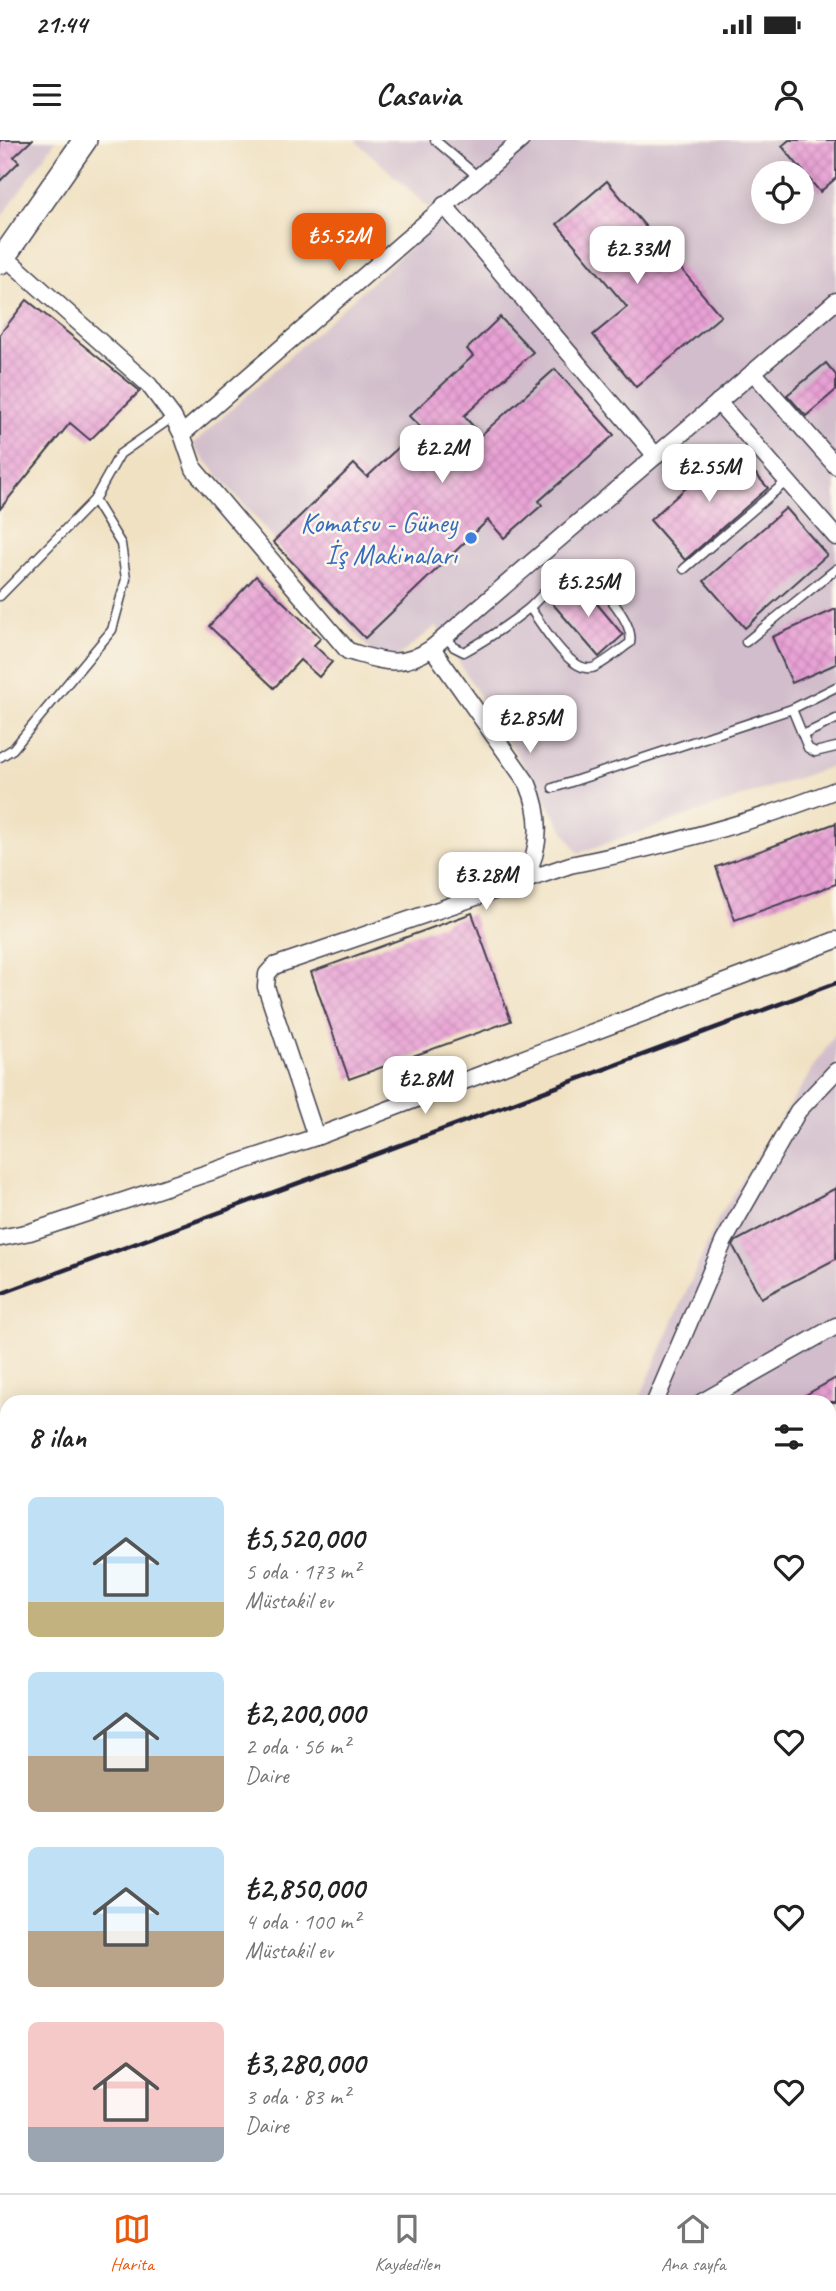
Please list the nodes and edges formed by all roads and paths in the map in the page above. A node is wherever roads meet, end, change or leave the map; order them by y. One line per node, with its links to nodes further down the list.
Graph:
1 (85, 140): 6 (street)
2 (435, 140): 4 (lane)
3 (521, 140): 4 (street)
4 (477, 177): 5 (street)
5 (444, 205): 11 (street); 12 (street)
6 (2, 259): 10 (street)
7 (836, 301): 8 (street)
8 (753, 372): 9 (street); 13 (street)
9 (718, 402): 12 (street); 14 (street)
10 (173, 417): 11 (street); 15 (lane)
11 (182, 434): 23 (street)
12 (656, 456): 21 (street)
13 (836, 466)
14 (787, 481): 16 (street); 17 (lane)
15 (94, 500): 19 (lane); 29 (lane)
16 (836, 537)
17 (684, 569)
18 (836, 569): 22 (lane)
19 (0, 596)
20 (530, 608): 20 (lane); 21 (lane)
21 (446, 636): 23 (street)
22 (746, 642)
23 (432, 648): 32 (street)
24 (836, 687): 25 (lane)
25 (792, 709): 27 (lane); 30 (lane)
26 (836, 719): 27 (lane)
27 (803, 735): 28 (lane)
28 (836, 747)
29 (0, 757)
30 (553, 788)
31 (836, 790): 32 (street)
32 (524, 880): 35 (street)
33 (836, 940): 35 (street)
34 (836, 1070): 38 (street)
35 (316, 1137): 36 (street)
36 (0, 1238)
37 (836, 1325): 39 (street)
38 (658, 1395)
39 (714, 1395)

